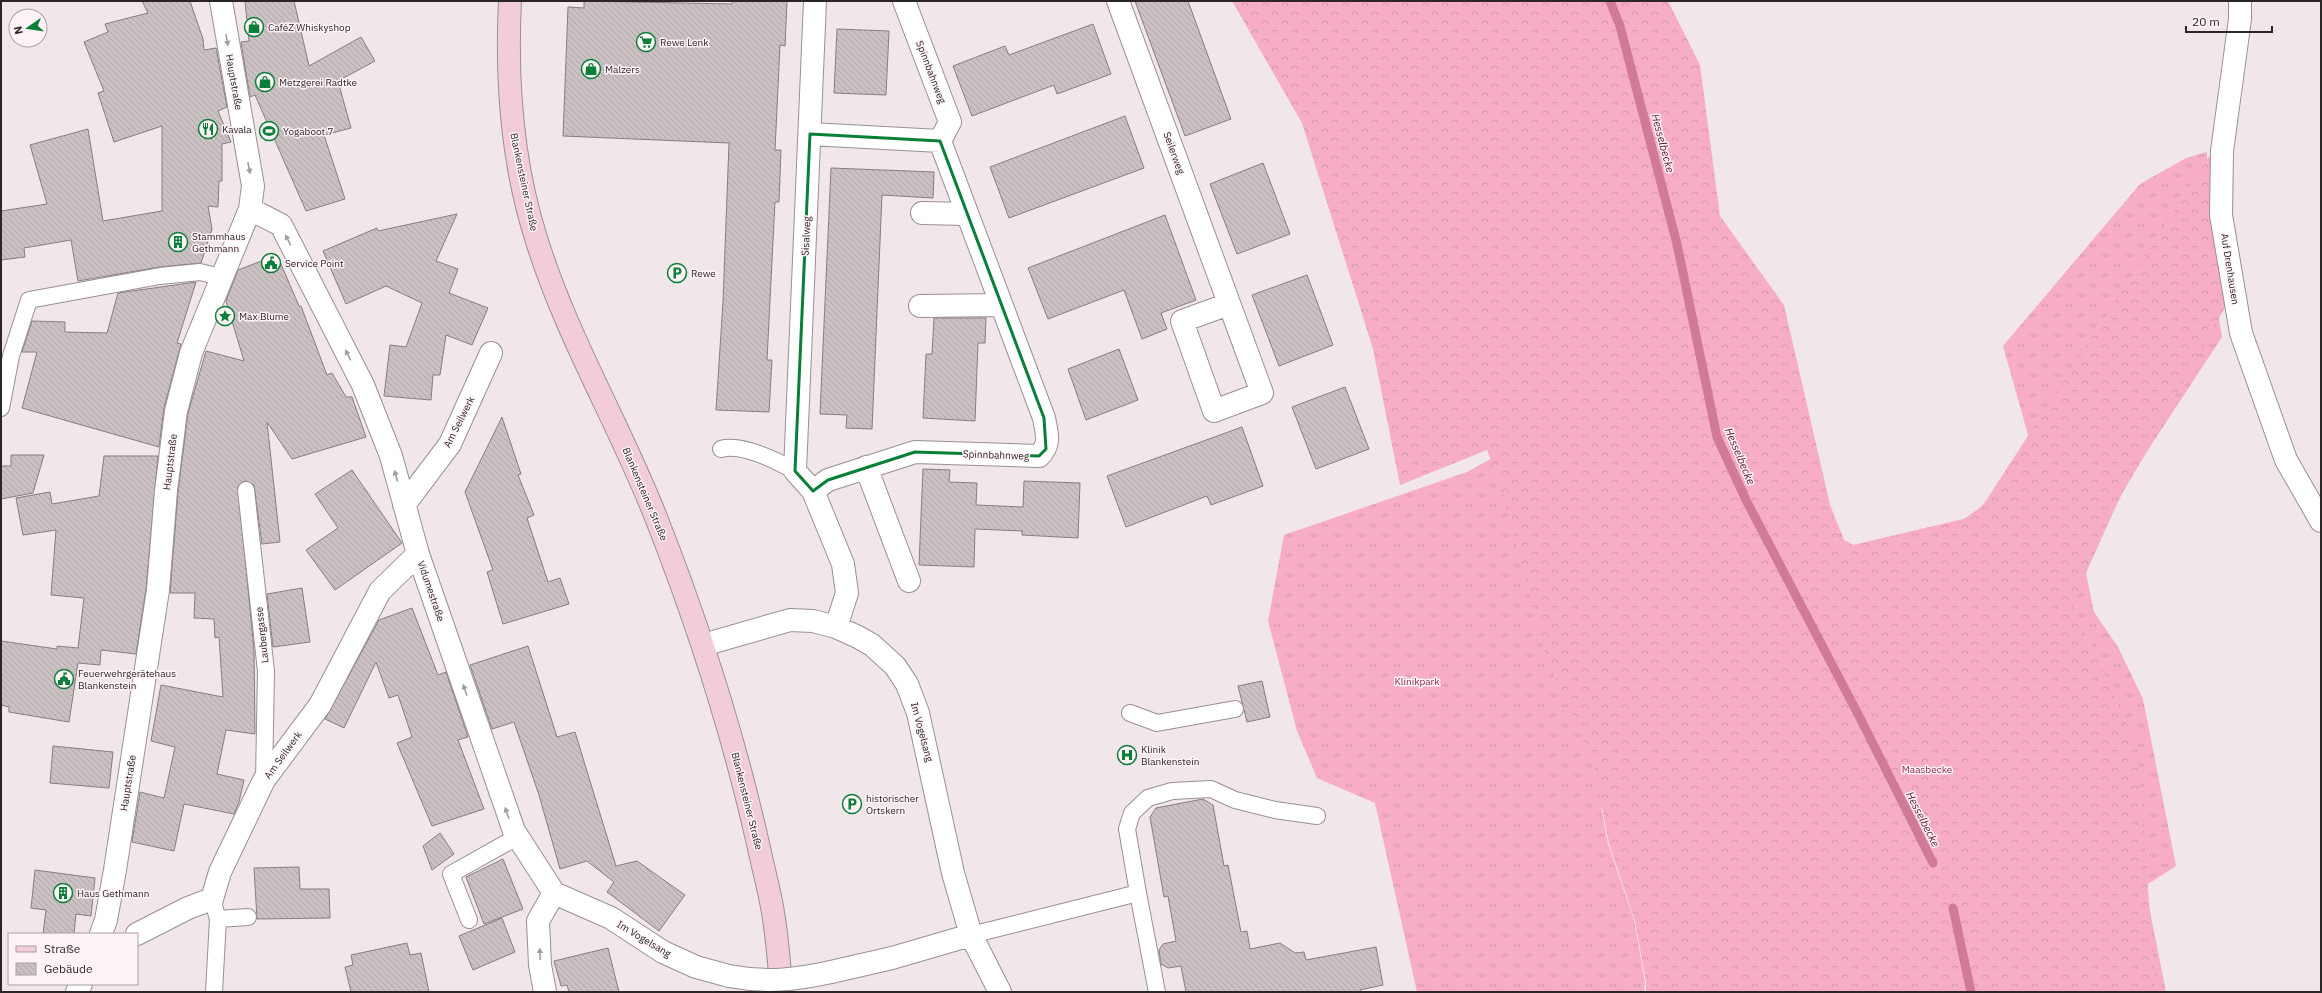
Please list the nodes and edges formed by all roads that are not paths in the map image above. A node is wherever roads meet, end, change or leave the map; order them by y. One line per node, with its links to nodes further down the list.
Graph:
1 (221, 1): 9 (street, Hauptstraße, one-way to 9)
2 (510, 1): 28 (main road, Blankensteiner Straße)
3 (816, 1): 7 (street, Sisalweg)
4 (904, 1): 8 (street, Spinnbahnweg)
5 (1118, 1): 13 (street, Seilerweg)
6 (2240, 1): 24 (street, Auf Drenhausen)
7 (810, 134): 8 (street); 20 (street, Sisalweg)
8 (940, 141): 11 (street, Spinnbahnweg)
9 (250, 209): 12 (street, Hauptstraße); 23 (street, Vidumestraße, one-way to 9)
10 (922, 213): 11 (street)
11 (967, 214): 14 (street, Spinnbahnweg)
12 (221, 277): 17 (lane); 39 (street, Hauptstraße)
13 (1229, 304): 13 (street, Seilerweg)
14 (1000, 305): 15 (street); 19 (street, Spinnbahnweg)
15 (920, 306)
16 (491, 353): 23 (street, Am Seilwerk)
17 (1, 408)
18 (721, 449): 20 (lane)
19 (866, 467): 22 (street, Spinnbahnweg); 26 (street)
20 (795, 471): 22 (street)
21 (246, 490): 31 (lane, Laubergasse)
22 (813, 491): 27 (street)
23 (404, 505): 25 (street, Vidumestraße)
24 (2321, 521)
25 (418, 554): 31 (street, Am Seilwerk); 33 (street, Vidumestraße, one-way to 25)
26 (909, 581)
27 (836, 627): 28 (street, Im Vogelsang); 42 (street, Im Vogelsang)
28 (703, 645): 45 (main road, Blankensteiner Straße)
29 (1235, 709): 30 (lane)
30 (1130, 713)
31 (264, 780): 36 (street, Am Seilwerk)
32 (1317, 816): 35 (lane)
33 (517, 838): 34 (street, Vidumestraße); 38 (lane)
34 (554, 893): 42 (street, Im Vogelsang, bridge); 44 (street, one-way to 34)
35 (1138, 893): 42 (lane); 47 (lane)
36 (215, 909): 37 (lane); 41 (street); 43 (lane)
37 (248, 917)
38 (468, 920)
39 (104, 927): 40 (street)
40 (131, 933)
41 (138, 933)
42 (972, 934): 46 (street, Im Vogelsang)
43 (214, 992)
44 (545, 992)
45 (782, 992)
46 (1000, 992)
47 (1157, 992)

